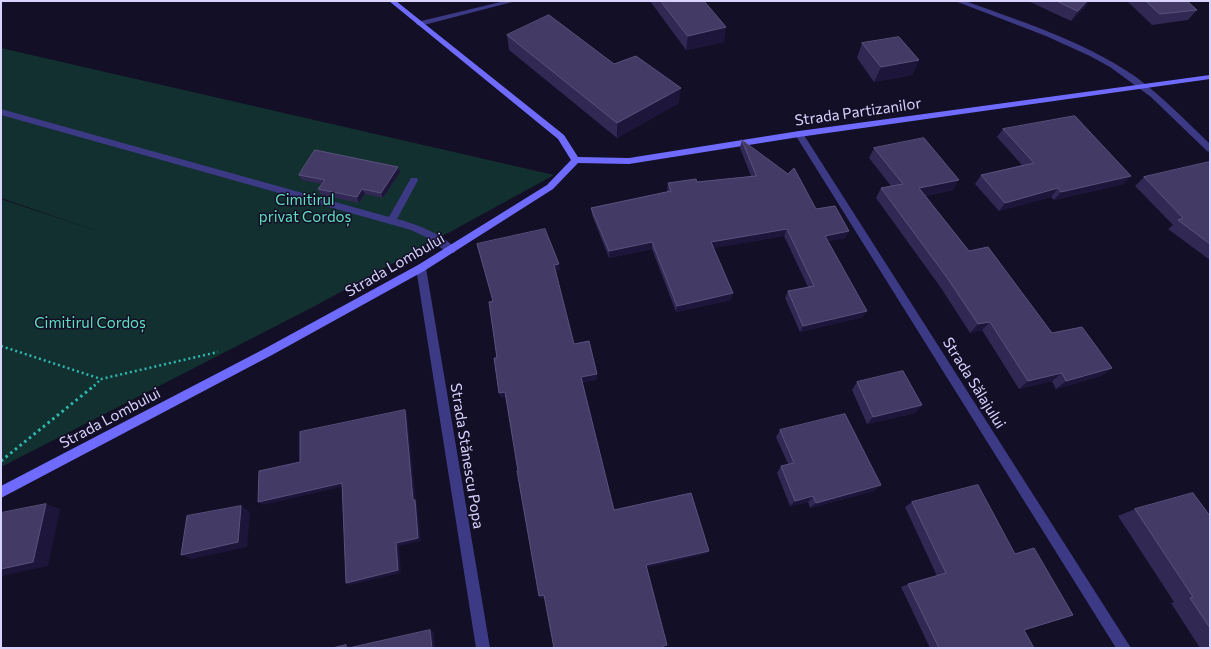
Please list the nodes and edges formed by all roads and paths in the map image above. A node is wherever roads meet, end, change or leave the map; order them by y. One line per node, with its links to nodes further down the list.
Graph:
1 (392, 1): 4 (street)
2 (513, 1): 4 (street)
3 (958, 1): 6 (street)
4 (420, 24): 10 (street)
5 (1210, 77): 6 (street, Strada Partizanilor)
6 (1143, 87): 8 (street, Strada Partizanilor); 9 (street)
7 (1, 112): 12 (street)
8 (799, 134): 10 (street, Strada Partizanilor); 21 (street, Strada Sălajului)
9 (1210, 149)
10 (576, 160): 13 (street, Strada Lombului)
11 (414, 180): 12 (street)
12 (391, 221): 13 (street)
13 (451, 250): 14 (street, Strada Lombului)
14 (421, 268): 19 (street, Strada Lombului); 20 (street, Strada Stănescu Popa)
15 (1, 346): 17 (path)
16 (222, 352): 17 (path)
17 (101, 379): 18 (path)
18 (1, 460)
19 (1, 492)
20 (483, 648)
21 (1124, 648)

